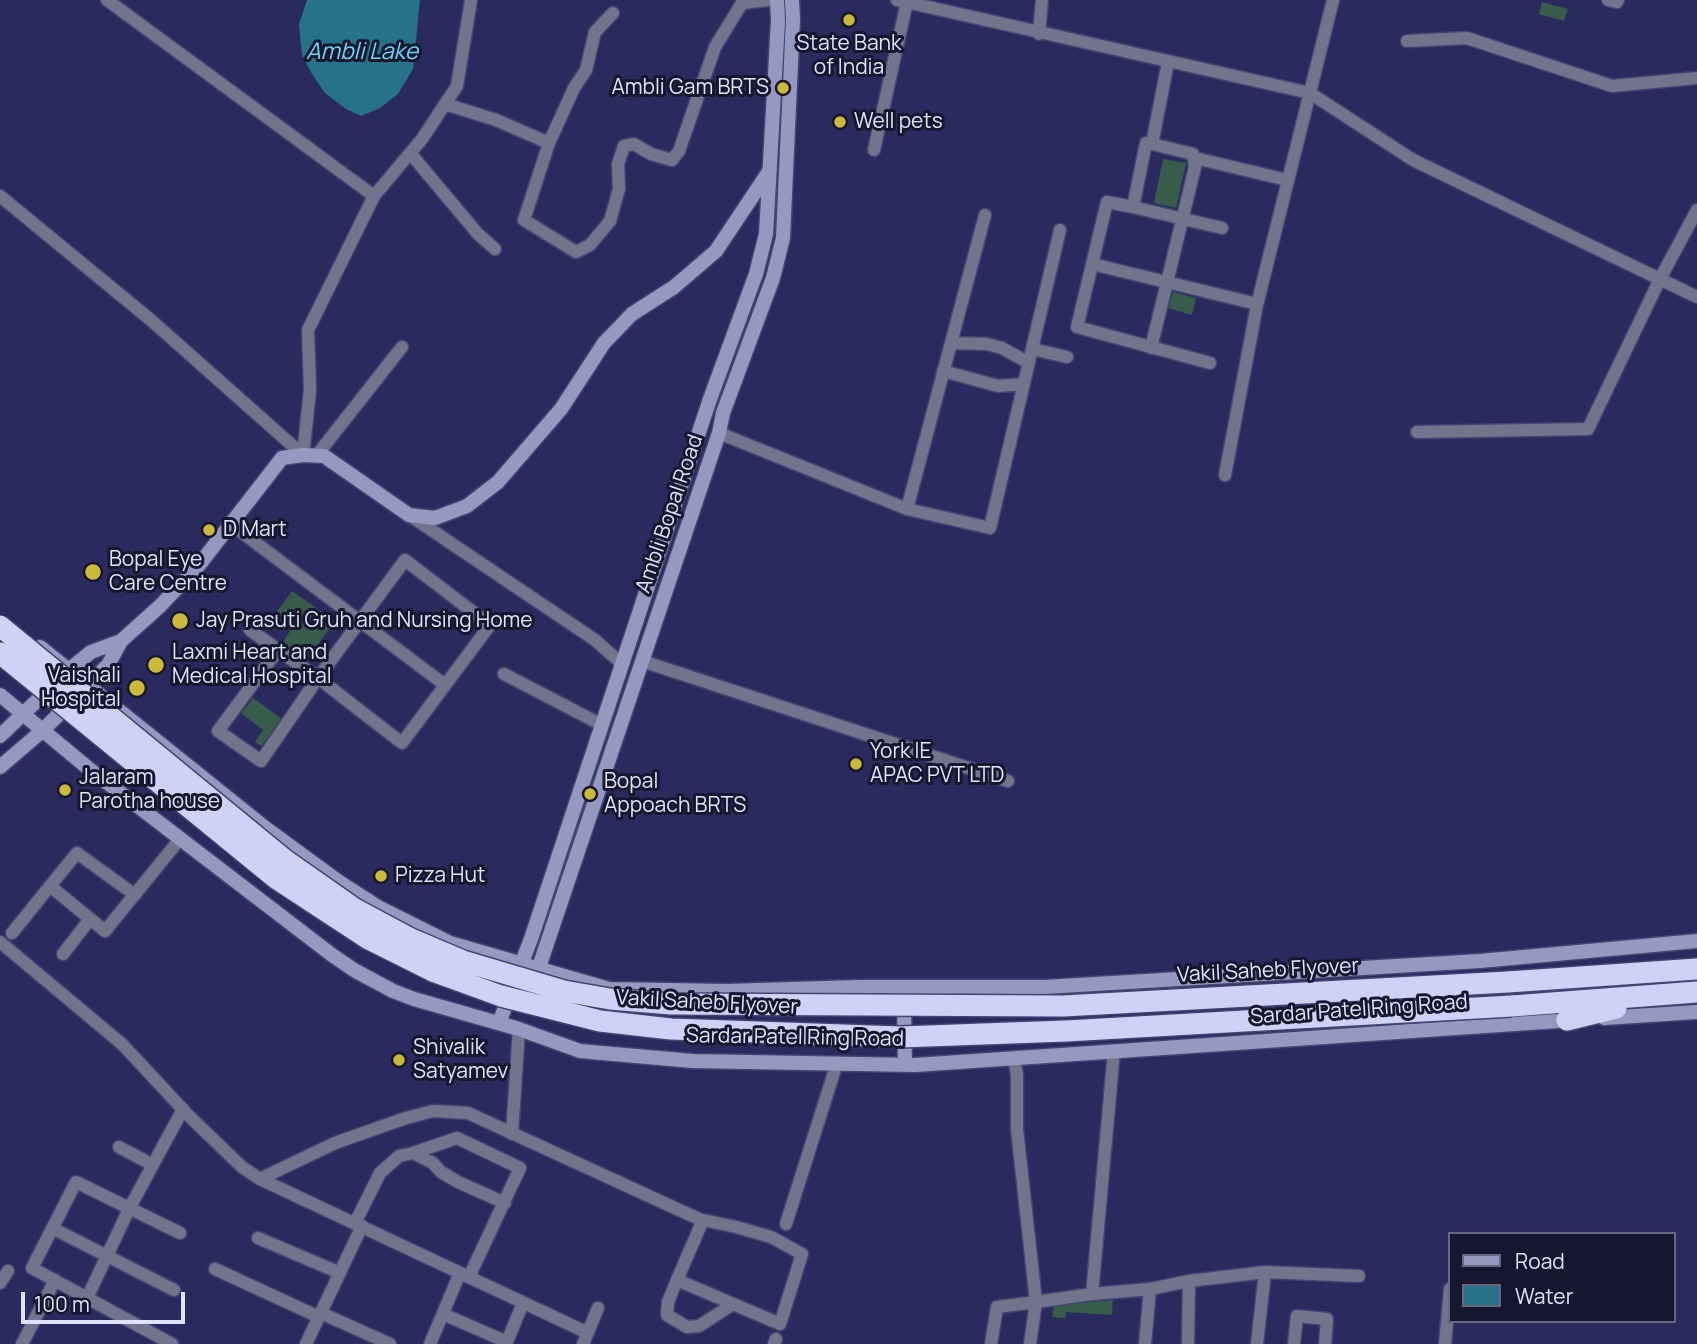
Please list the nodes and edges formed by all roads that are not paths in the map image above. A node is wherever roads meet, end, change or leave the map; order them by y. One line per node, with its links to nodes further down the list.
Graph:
1 (107, 0): 29 (street)
2 (471, 0): 20 (street)
3 (769, 0): 11 (street)
4 (776, 0): 14 (street, Ambli Bopal Road)
5 (792, 0): 13 (street, Ambli Bopal Road)
6 (1042, 0): 15 (street)
7 (1333, 0): 19 (street)
8 (1608, 0): 9 (street)
9 (1618, 0)
10 (902, 1): 15 (street); 23 (street)
11 (741, 2): 21 (street)
12 (613, 13): 21 (street)
13 (793, 19): 14 (street); 52 (street, Ambli Bopal Road)
14 (778, 21): 26 (street, Ambli Bopal Road)
15 (1039, 34): 17 (street)
16 (1408, 41): 18 (street)
17 (1168, 62): 19 (street); 22 (street)
18 (1697, 78)
19 (1311, 93): 27 (street); 38 (street)
20 (446, 104): 21 (street); 24 (street)
21 (548, 143)
22 (1152, 144): 25 (street); 30 (street)
23 (874, 150)
24 (410, 153): 29 (street); 36 (street)
25 (1195, 158): 27 (street); 33 (street)
26 (771, 169): 56 (street); 66 (street, Ambli Bopal Road)
27 (1287, 180): 41 (street)
28 (0, 196): 53 (street)
29 (374, 196): 53 (street)
30 (1133, 207): 33 (street); 37 (street)
31 (1697, 210): 38 (street)
32 (985, 215): 42 (street)
33 (1182, 218): 34 (street); 39 (street)
34 (1222, 228)
35 (1060, 230): 45 (street)
36 (495, 249)
37 (1092, 264): 39 (street); 44 (street)
38 (1660, 279): 40 (street); 51 (street)
39 (1166, 284): 41 (street); 44 (street)
40 (1697, 297)
41 (1257, 304): 54 (street)
42 (951, 343): 47 (street); 49 (street)
43 (402, 347): 53 (street)
44 (1151, 348): 48 (street)
45 (1032, 349): 46 (street); 47 (street)
46 (1067, 357)
47 (1029, 363): 50 (street)
48 (1210, 363)
49 (943, 371): 50 (street); 55 (street)
50 (1024, 384): 55 (street)
51 (1417, 432)
52 (719, 433): 55 (street); 65 (street, Ambli Bopal Road)
53 (310, 455): 56 (street); 57 (street)
54 (1226, 475)
55 (907, 509)
56 (409, 515): 66 (street)
57 (232, 525): 59 (street); 62 (street)
58 (0, 616): 67 (street)
59 (360, 621): 69 (street); 71 (street); 71 (street)
60 (0, 626): 93 (highway, Vakil Saheb Flyover, bridge)
61 (250, 630): 63 (street)
62 (121, 641): 67 (street); 70 (street)
63 (278, 650): 69 (street); 69 (street)
64 (0, 653): 96 (highway, Vakil Saheb Flyover, bridge)
65 (642, 661): 78 (street); 91 (street, Ambli Bopal Road)
66 (622, 664): 74 (street, Ambli Bopal Road)
67 (70, 669): 70 (street); 73 (street)
68 (504, 674): 74 (street)
69 (318, 678): 71 (street)
70 (88, 684): 75 (street); 89 (street, Sardar Patel Ring Road)
71 (445, 685)
72 (0, 695): 73 (street, Sardar Patel Ring Road)
73 (22, 714): 75 (street, Sardar Patel Ring Road); 76 (street)
74 (602, 725): 89 (street, Ambli Bopal Road)
75 (42, 731): 77 (street); 79 (street, Sardar Patel Ring Road)
76 (0, 736)
77 (0, 767)
78 (1008, 781)
79 (180, 839): 81 (street); 99 (street, Sardar Patel Ring Road)
80 (50, 886): 81 (street); 82 (street); 83 (street)
81 (135, 895): 82 (street)
82 (90, 919): 87 (street)
83 (12, 933)
84 (1697, 941): 86 (street, Sardar Patel Ring Road)
85 (0, 942): 105 (street)
86 (1622, 948): 88 (street, Sardar Patel Ring Road); 92 (street)
87 (62, 954)
88 (1520, 957): 93 (street); 94 (street, Sardar Patel Ring Road)
89 (522, 964): 91 (street, Sardar Patel Ring Road); 99 (street, Ambli Bopal Road)
90 (1697, 969): 92 (highway)
91 (538, 970): 94 (street, Sardar Patel Ring Road); 100 (street, Ambli Bopal Road)
92 (1622, 975): 93 (highway)
93 (1514, 981)
94 (903, 987): 104 (street)
95 (1688, 992): 96 (highway, Sardar Patel Ring Road); 98 (highway)
96 (1520, 1012): 98 (street, Sardar Patel Ring Road); 101 (street, Sardar Patel Ring Road)
97 (1697, 1012): 98 (street, Sardar Patel Ring Road)
98 (1567, 1020)
99 (499, 1023): 100 (street, Sardar Patel Ring Road)
100 (519, 1029): 103 (street, Sardar Patel Ring Road); 106 (street)
101 (1114, 1051): 102 (street, Sardar Patel Ring Road); 132 (street)
102 (1014, 1058): 104 (street, Sardar Patel Ring Road); 134 (street)
103 (837, 1063): 104 (street, Sardar Patel Ring Road); 114 (street)
104 (905, 1065)
105 (183, 1109): 109 (street); 110 (street)
106 (512, 1134): 110 (street); 113 (street)
107 (118, 1147): 109 (street)
108 (413, 1153): 111 (street); 111 (street); 115 (street)
109 (153, 1165): 112 (street)
110 (260, 1178): 115 (street)
111 (505, 1203): 124 (street)
112 (129, 1209): 116 (street); 117 (street); 119 (street)
113 (703, 1220): 127 (street); 136 (street)
114 (786, 1224)
115 (358, 1225): 123 (street); 124 (street)
116 (52, 1228): 119 (street); 126 (street)
117 (180, 1233)
118 (258, 1238): 123 (street)
119 (107, 1256): 131 (street); 133 (street)
120 (215, 1269): 140 (street)
121 (8, 1271): 129 (street)
122 (1265, 1272): 125 (street); 128 (street); 152 (street)
123 (340, 1273): 140 (street)
124 (465, 1275): 135 (street); 139 (street)
125 (1359, 1276)
126 (55, 1280): 133 (street); 143 (street)
127 (677, 1280): 136 (street); 136 (street)
128 (1189, 1281): 130 (street); 151 (street)
129 (0, 1283)
130 (1150, 1289): 132 (street); 150 (street)
131 (174, 1290)
132 (1092, 1294): 134 (street)
133 (88, 1296): 144 (street)
134 (1036, 1302): 148 (street); 149 (street)
135 (523, 1303): 141 (street); 142 (street)
136 (733, 1304)
137 (598, 1308): 141 (street)
138 (1448, 1311): 155 (street)
139 (443, 1314): 142 (street); 147 (street)
140 (320, 1315): 145 (street); 146 (street)
141 (586, 1341)
142 (507, 1343)
143 (22, 1344)
144 (172, 1344)
145 (306, 1344)
146 (390, 1344)
147 (430, 1344)
148 (991, 1344)
149 (1030, 1344)
150 (1145, 1344)
151 (1188, 1344)
152 (1257, 1344)
153 (1294, 1344): 154 (street)
154 (1325, 1344)
155 (1445, 1344)

